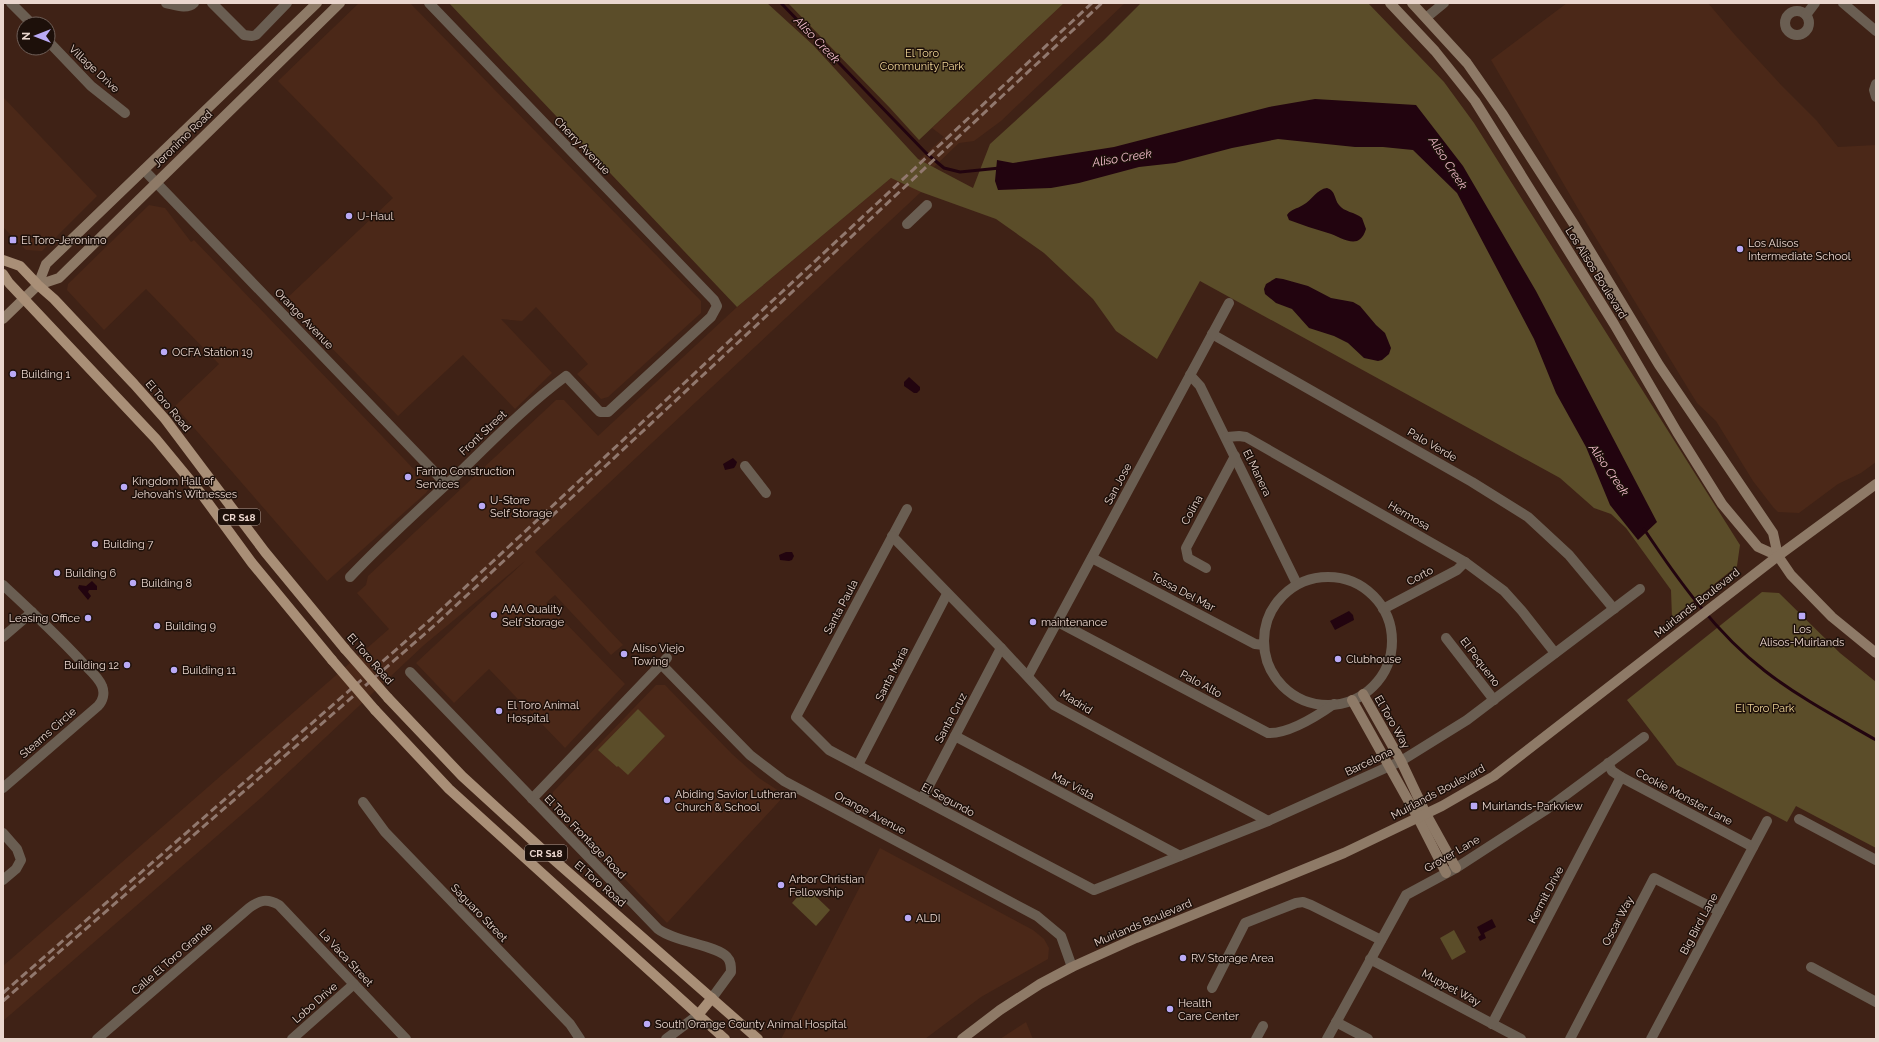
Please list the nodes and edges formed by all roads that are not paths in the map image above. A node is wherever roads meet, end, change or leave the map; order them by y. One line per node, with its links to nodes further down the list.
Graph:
1 (12, 3): 15 (street)
2 (166, 3): 3 (street)
3 (194, 3)
4 (212, 3): 5 (street)
5 (287, 3)
6 (317, 3): 22 (main road, Jeronimo Road)
7 (340, 3): 23 (main road, Jeronimo Road)
8 (429, 3): 34 (street, Cherry Avenue)
9 (1390, 3): 43 (main road, Los Alisos Boulevard)
10 (1412, 3): 16 (main road, Los Alisos Boulevard)
11 (1444, 3): 16 (street)
12 (1815, 3): 14 (street)
13 (1843, 3): 17 (street)
14 (1806, 15)
15 (24, 16)
16 (1427, 17): 43 (main road, Los Alisos Boulevard)
17 (1876, 31)
18 (56, 49): 21 (street, Village Drive)
19 (1876, 84): 20 (street)
20 (1876, 97)
21 (125, 113)
22 (144, 170): 23 (street, Orange Avenue); 28 (main road, Jeronimo Road)
23 (156, 183): 28 (main road, Jeronimo Road); 38 (street, Orange Avenue)
24 (927, 205): 25 (street)
25 (907, 224)
26 (3, 260): 28 (main road, El Toro Road / CR S18)
27 (3, 274): 29 (main road)
28 (38, 285): 29 (main road, Jeronimo Road); 100 (main road, El Toro Road / CR S18, bridge)
29 (24, 299): 31 (main road, Jeronimo Road); 102 (main road, CR S18, bridge)
30 (1229, 303): 32 (street, San Jose)
31 (3, 319)
32 (1212, 334): 33 (street, San Jose); 53 (street, Palo Verde)
33 (1190, 375): 35 (street, El Manera); 44 (street, San Jose)
34 (566, 376): 38 (street, Front Street)
35 (1227, 437): 36 (street, El Manera); 45 (street, Hermosa)
36 (1235, 456): 46 (street, Colina); 48 (street, El Manera)
37 (745, 466): 40 (street)
38 (446, 484): 47 (street, Front Street)
39 (1876, 484): 43 (main road, Muirlands Boulevard)
40 (766, 493)
41 (907, 509): 42 (street, Santa Paula)
42 (892, 536): 51 (street, Madrid); 68 (street, Santa Paula)
43 (1778, 556): 61 (main road, Los Alisos Boulevard); 80 (main road, Muirlands Boulevard)
44 (1092, 558): 55 (street, San Jose); 58 (street, Tossa Del Mar)
45 (1465, 562): 52 (street, Corto); 60 (street, Hermosa)
46 (1206, 568)
47 (350, 577)
48 (1297, 584): 52 (street); 58 (street)
49 (3, 585): 54 (street)
50 (1640, 589): 53 (street, Barcelona)
51 (947, 594): 59 (street, Madrid); 73 (street, Santa Maria)
52 (1383, 609): 64 (street)
53 (1614, 609): 60 (street, Barcelona)
54 (32, 612): 56 (street); 76 (street, Stearns Circle)
55 (1058, 622): 63 (street, San Jose); 67 (street, Palo Alto)
56 (3, 637)
57 (1446, 638): 66 (street, El Pequeno)
58 (1264, 645): 67 (street)
59 (1001, 648): 63 (street, Madrid); 69 (street, Santa Cruz)
60 (1555, 653): 66 (street, Barcelona)
61 (1876, 654)
62 (410, 672): 77 (street, El Toro Frontage Road)
63 (1028, 676): 82 (street, Madrid)
64 (1363, 694): 65 (street); 71 (main road, El Toro Way)
65 (1352, 700): 67 (street); 74 (main road)
66 (1494, 700): 71 (street, Barcelona)
67 (1334, 704)
68 (796, 717): 73 (street, El Segundo)
69 (955, 736): 78 (street, Santa Cruz); 86 (street, Mar Vista)
70 (1644, 737): 72 (street, Grover Lane)
71 (1401, 761): 74 (street, Barcelona); 80 (main road, El Toro Way)
72 (1608, 763): 75 (street, Cookie Monster Lane); 88 (street, Grover Lane)
73 (858, 765): 78 (street, El Segundo)
74 (1389, 767): 80 (main road); 82 (street, Barcelona)
75 (1621, 777): 85 (street, Cookie Monster Lane); 104 (street, Kermit Drive)
76 (3, 788)
77 (532, 799): 96 (street, Orange Avenue); 100 (street, El Toro Frontage Road)
78 (922, 799): 91 (street, El Segundo)
79 (363, 802): 109 (street, Saguaro Street)
80 (1422, 816): 88 (main road); 89 (main road); 96 (main road, Muirlands Boulevard)
81 (1799, 818): 87 (street)
82 (1268, 821): 86 (street, Barcelona)
83 (1767, 821): 85 (street, Big Bird Lane)
84 (3, 833): 90 (street)
85 (1753, 847): 93 (street, Big Bird Lane)
86 (1180, 856): 91 (street, Barcelona)
87 (1876, 860)
88 (1456, 868): 89 (street, Grover Lane)
89 (1446, 873): 94 (street, Grover Lane)
90 (3, 880)
91 (1098, 890)
92 (264, 900): 98 (street, La Vaca Street); 106 (street, Calle El Toro Grande)
93 (1719, 911): 118 (street, Oscar Way); 119 (street, Big Bird Lane)
94 (1381, 940): 95 (street, Grover Lane); 99 (street)
95 (1370, 959): 103 (street, Grover Lane); 104 (street, Muppet Way)
96 (1072, 967): 113 (main road, Muirlands Boulevard)
97 (1811, 967): 101 (street)
98 (354, 984): 107 (street, Lobo Drive); 108 (street, La Vaca Street)
99 (1212, 988)
100 (712, 998): 102 (main road); 112 (main road, El Toro Road / CR S18)
101 (1876, 1002)
102 (698, 1015): 110 (street); 111 (main road, CR S18)
103 (1336, 1022): 115 (street, Grover Lane); 116 (street)
104 (1492, 1024): 117 (street, Muppet Way)
105 (1263, 1026): 114 (street)
106 (97, 1039)
107 (292, 1039)
108 (406, 1039)
109 (580, 1039)
110 (666, 1039)
111 (725, 1039)
112 (758, 1039)
113 (962, 1039)
114 (1256, 1039)
115 (1327, 1039)
116 (1368, 1039)
117 (1521, 1039)
118 (1570, 1039)
119 (1651, 1039)

